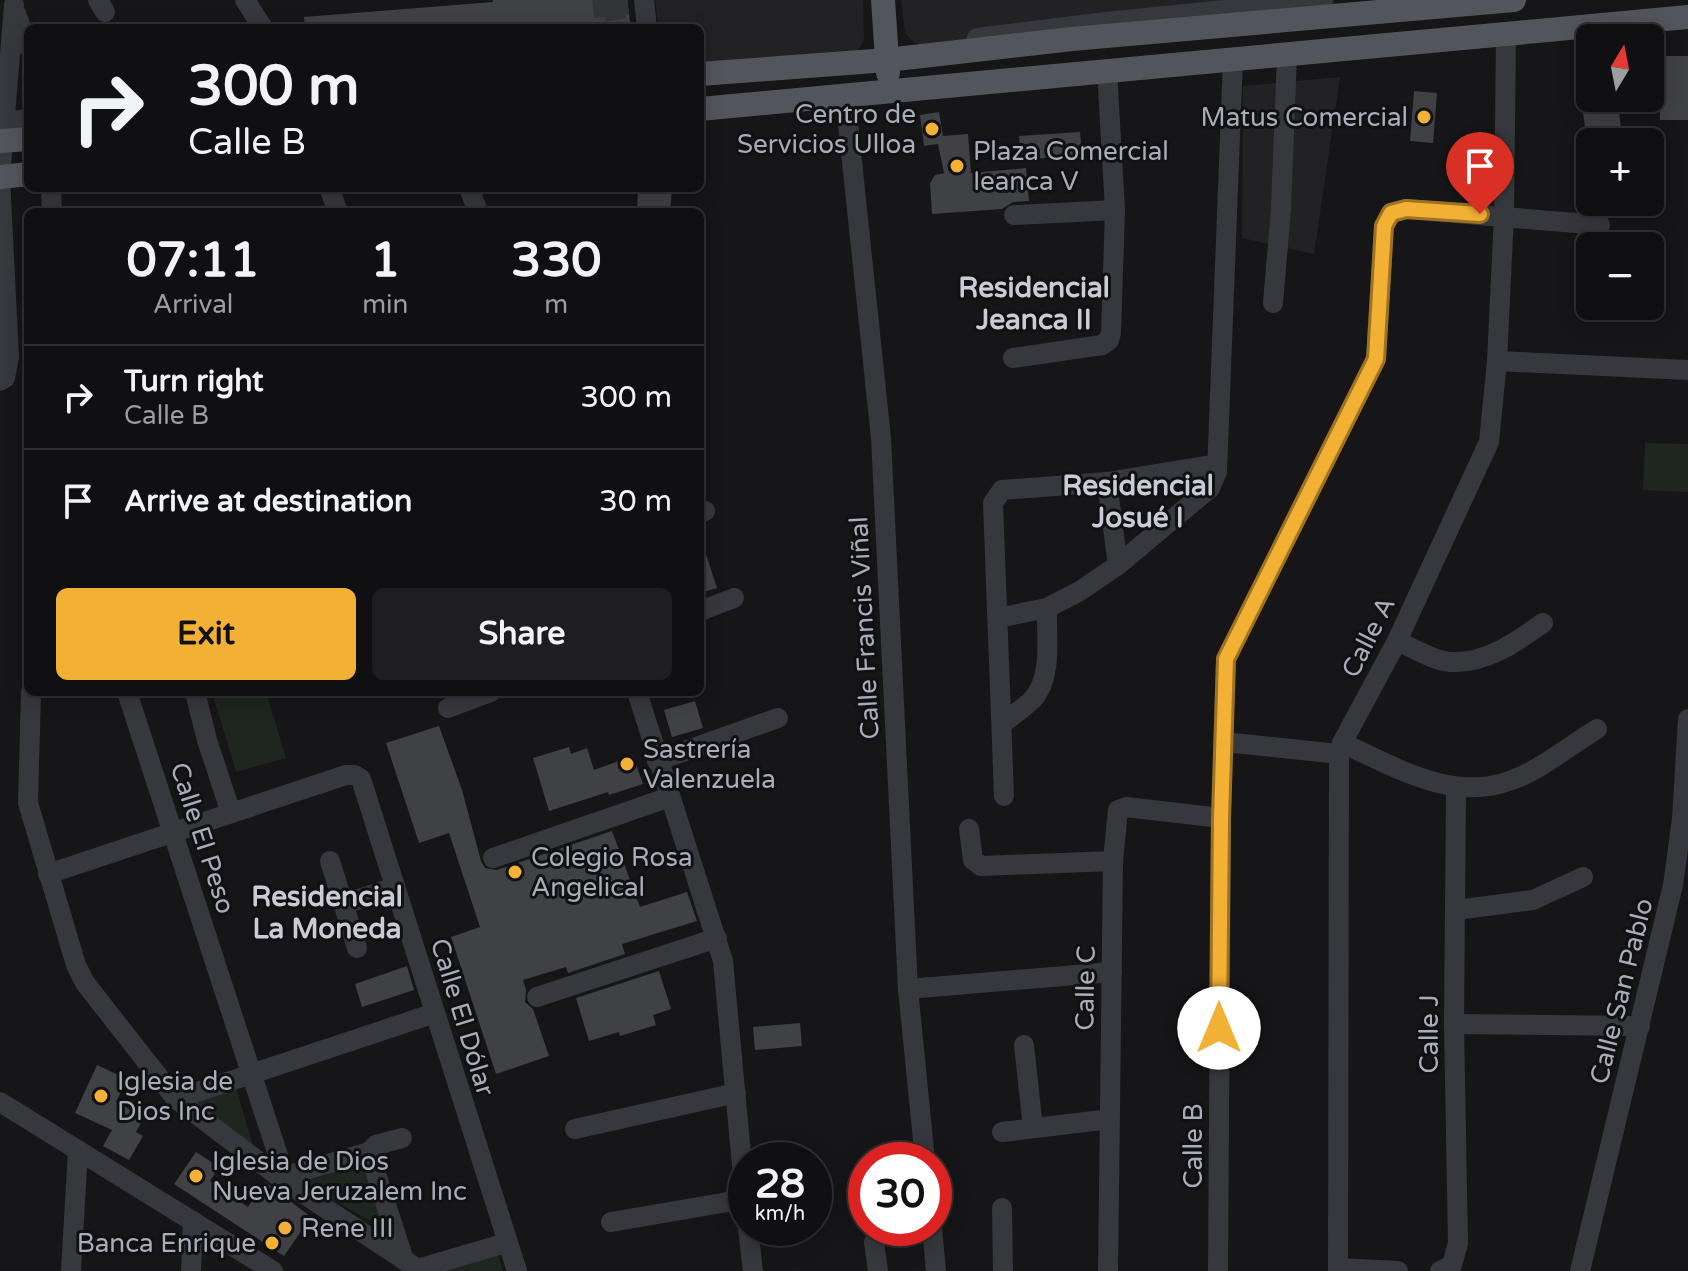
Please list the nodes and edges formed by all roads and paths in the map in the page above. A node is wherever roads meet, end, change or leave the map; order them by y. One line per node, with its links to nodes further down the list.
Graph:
1 (245, 0): 8 (street)
2 (883, 0): 12 (main road)
3 (1323, 0): 12 (street)
4 (1506, 0): 12 (main road)
5 (13, 2): 11 (street)
6 (639, 2): 9 (street)
7 (1688, 17): 10 (main road)
8 (260, 24)
9 (646, 24)
10 (1506, 35): 13 (main road); 28 (street, Calle A)
11 (13, 40): 22 (street)
12 (886, 54): 15 (street); 17 (main road); 18 (main road)
13 (1287, 55): 14 (main road); 30 (street)
14 (1233, 59): 16 (main road); 35 (street)
15 (704, 65)
16 (1107, 70): 18 (main road); 26 (street)
17 (704, 74)
18 (889, 92): 19 (main road)
19 (845, 95): 20 (main road); 75 (street, Calle Francis Viñal)
20 (704, 109)
21 (24, 121): 22 (street)
22 (2, 132): 23 (main road); 25 (street)
23 (24, 138)
24 (24, 174): 25 (main road)
25 (0, 177): 34 (street)
26 (1115, 210): 27 (street); 31 (street)
27 (1014, 215)
28 (1504, 215): 29 (street, Calle B); 32 (street, Calle A); 54 (street, Calle B)
29 (1600, 225)
30 (1273, 303)
31 (1013, 358)
32 (1497, 361): 33 (street); 43 (street, Calle A)
33 (1688, 370)
34 (0, 381)
35 (1217, 464): 36 (street); 37 (street)
36 (1107, 482): 37 (street); 41 (street)
37 (1118, 565): 39 (street)
38 (734, 598): 40 (street)
39 (1047, 608): 41 (street); 52 (street)
40 (704, 609)
41 (998, 618): 52 (street)
42 (1543, 623): 43 (street)
43 (1397, 641): 55 (street, Calle A)
44 (35, 696): 67 (street)
45 (128, 696): 63 (street, Calle El Peso)
46 (196, 696): 60 (street)
47 (480, 696): 49 (street)
48 (638, 696): 56 (street)
49 (448, 708)
50 (778, 718): 56 (street)
51 (1688, 719): 79 (street, Calle San Pablo)
52 (1003, 723): 58 (street)
53 (1597, 729): 57 (street)
54 (1224, 742): 55 (street); 61 (street, Calle B)
55 (1340, 749): 57 (street); 104 (street, Calle A)
56 (657, 761): 59 (street)
57 (1456, 789): 71 (street, Calle J)
58 (1004, 796)
59 (670, 797): 64 (street); 72 (street)
60 (231, 813): 63 (street); 69 (street, Calle El Dólar)
61 (1221, 818): 66 (street, Calle C); 114 (street, Calle B)
62 (969, 829): 66 (street)
63 (174, 832): 67 (street); 81 (street, Calle El Peso)
64 (493, 858)
65 (330, 861): 70 (street)
66 (1113, 861): 74 (street, Calle C)
67 (48, 874): 83 (street)
68 (1583, 877): 71 (street)
69 (395, 887): 70 (street); 77 (street, Calle El Dólar)
70 (344, 904): 73 (street)
71 (1456, 910): 78 (street, Calle J)
72 (717, 938): 76 (street); 82 (street)
73 (357, 948)
74 (1112, 972): 75 (street); 85 (street, Calle C)
75 (908, 989): 91 (street, Calle Francis Viñal)
76 (537, 997)
77 (435, 1013): 81 (street); 99 (street, Calle El Dólar)
78 (1454, 1024): 79 (street); 116 (street, Calle J)
79 (1640, 1026): 117 (street, Calle San Pablo)
80 (1024, 1045): 86 (street)
81 (253, 1073): 83 (street); 94 (street, Calle El Peso)
82 (736, 1093): 87 (street); 90 (street)
83 (176, 1099): 94 (street)
84 (0, 1102): 92 (street)
85 (1110, 1119): 86 (street); 113 (street, Calle C)
86 (1033, 1128): 88 (street)
87 (575, 1129)
88 (1002, 1132)
89 (402, 1138): 93 (street)
90 (740, 1142)
91 (923, 1142)
92 (78, 1150): 97 (street); 105 (street)
93 (369, 1152): 94 (street); 103 (street)
94 (286, 1180): 103 (street)
95 (728, 1202): 98 (street)
96 (1002, 1208): 112 (street)
97 (193, 1221): 106 (street); 107 (street)
98 (611, 1222)
99 (506, 1243): 103 (street); 108 (street, Calle El Dólar)
100 (750, 1246): 109 (street)
101 (875, 1246): 110 (street)
102 (934, 1246): 111 (street)
103 (414, 1267)
104 (1338, 1270): 115 (street)
105 (71, 1271)
106 (191, 1271)
107 (273, 1271)
108 (517, 1271)
109 (753, 1271)
110 (878, 1271)
111 (936, 1271)
112 (1003, 1271)
113 (1108, 1271)
114 (1218, 1271)
115 (1398, 1271)
116 (1440, 1271)
117 (1580, 1271)

